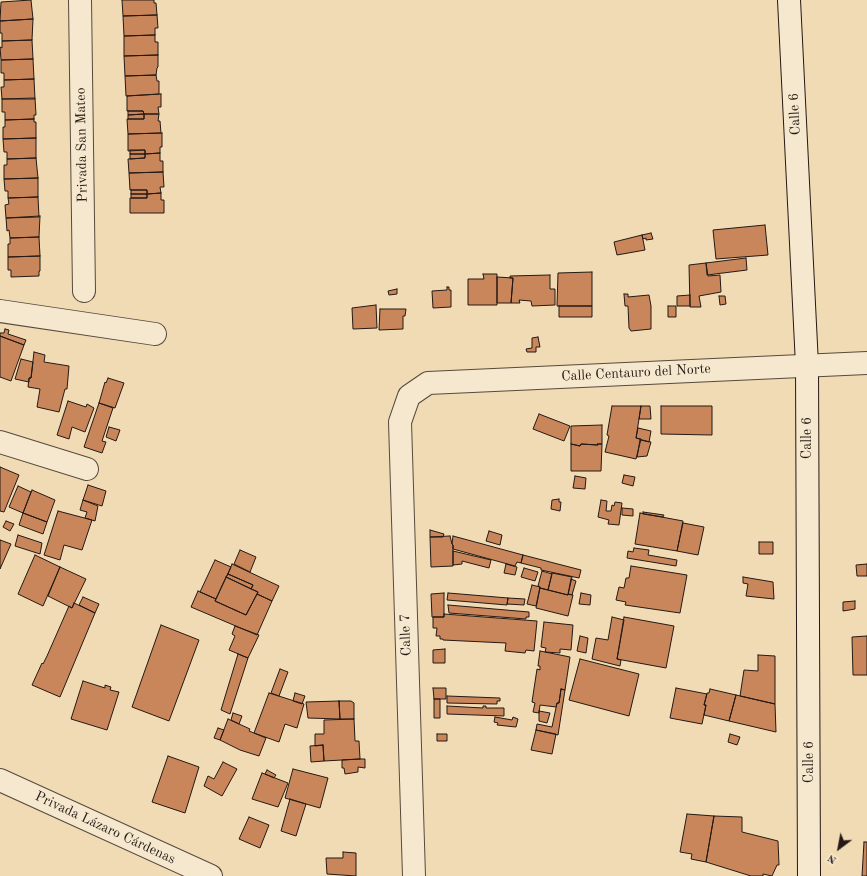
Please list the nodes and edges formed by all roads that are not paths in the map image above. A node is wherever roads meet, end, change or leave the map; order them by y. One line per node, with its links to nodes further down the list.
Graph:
1 (80, 0): 3 (street, Privada San Mateo)
2 (789, 0): 7 (street, Calle 6)
3 (84, 290)
4 (0, 311): 5 (street)
5 (155, 334)
6 (867, 363): 7 (street, Calle Centauro del Norte)
7 (807, 365): 8 (street, Calle Centauro del Norte); 14 (street, Calle 6)
8 (409, 396): 13 (street, Calle 7)
9 (0, 442): 10 (street)
10 (87, 469)
11 (0, 780): 12 (street, Privada Lázaro Cárdenas)
12 (211, 876)
13 (414, 876)
14 (809, 876)

